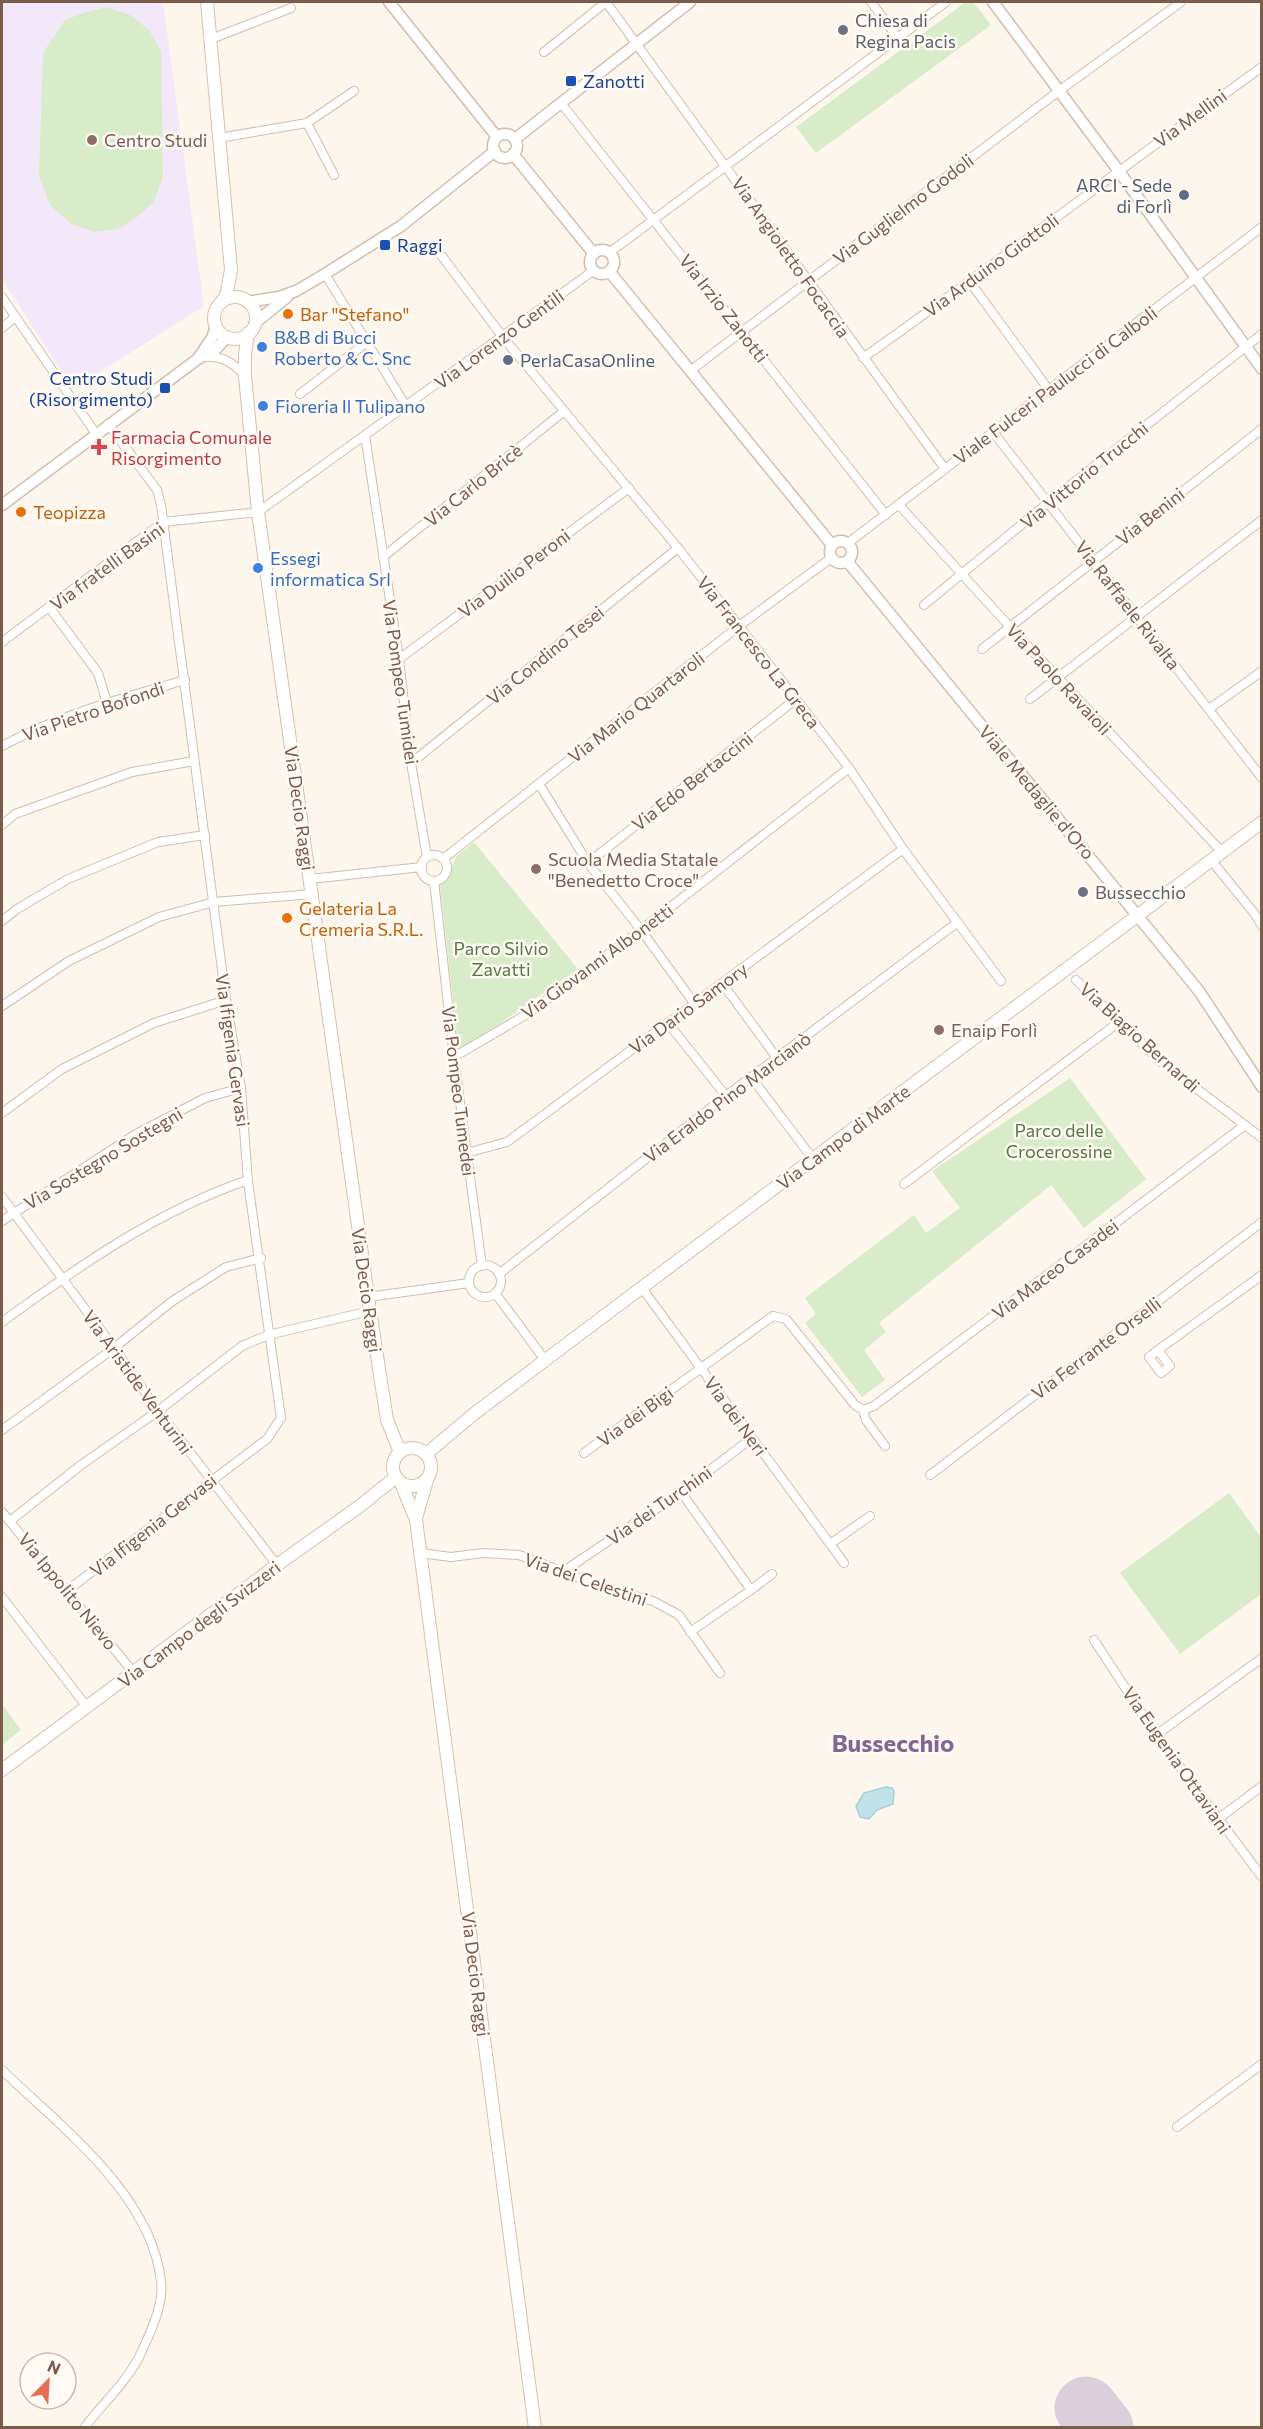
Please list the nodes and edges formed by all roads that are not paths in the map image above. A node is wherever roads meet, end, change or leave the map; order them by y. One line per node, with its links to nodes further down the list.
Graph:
1 (207, 2): 11 (main road, Via Decio Raggi)
2 (389, 2): 19 (street)
3 (606, 2): 12 (street, Via Angioletto Focaccia); 13 (street)
4 (690, 2): 12 (street)
5 (871, 2): 10 (street)
6 (948, 2): 10 (street)
7 (993, 2): 16 (street)
8 (1181, 2): 16 (street, Via Guglielmo Godoli)
9 (291, 8): 11 (street)
10 (898, 38): 24 (street)
11 (211, 39): 20 (main road, Via Decio Raggi)
12 (638, 44): 17 (street); 24 (street, Via Angioletto Focaccia)
13 (544, 52)
14 (1262, 67): 25 (street, Via Mellini)
15 (354, 91): 18 (street)
16 (1059, 91): 25 (street); 37 (street, Via Guglielmo Godoli)
17 (561, 103): 21 (street); 27 (street, Via Irzio Zanotti)
18 (307, 123): 20 (street); 26 (street)
19 (497, 137): 21 (street); 22 (street)
20 (219, 138): 32 (main road, Via Decio Raggi)
21 (515, 139): 23 (street)
22 (495, 151): 23 (street); 35 (street)
23 (513, 154): 29 (street)
24 (727, 166): 27 (street); 37 (street, Via Angioletto Focaccia)
25 (1118, 170): 36 (street); 38 (street, Via Arduino Giottoli)
26 (334, 175)
27 (654, 220): 30 (street); 47 (street, Via Irzio Zanotti)
28 (1262, 227): 36 (street, Viale Fulceri Paulucci di Calboli)
29 (594, 254): 30 (street); 33 (street)
30 (609, 254): 34 (street)
31 (441, 255): 49 (street, Via Francesco La Greca)
32 (231, 270): 41 (main road, Via Decio Raggi); 42 (main road, Via Decio Raggi)
33 (593, 270): 34 (street); 49 (street, Via Lorenzo Gentili)
34 (609, 272): 56 (street)
35 (325, 274): 39 (street); 51 (street)
36 (1196, 277): 52 (street); 58 (street, Viale Fulceri Paulucci di Calboli)
37 (808, 281): 47 (street, Via Guglielmo Godoli); 54 (street, Via Angioletto Focaccia)
38 (970, 282): 54 (street, Via Arduino Giottoli); 58 (street)
39 (296, 291): 41 (street); 46 (street)
40 (2, 297): 43 (street)
41 (247, 302): 42 (main road); 46 (main road, Via Decio Raggi)
42 (221, 303): 44 (main road, Via Decio Raggi)
43 (15, 317): 45 (street); 65 (street)
44 (216, 326): 50 (main road, Via Decio Raggi); 53 (street)
45 (2, 328)
46 (251, 328): 50 (main road); 57 (main road, Via Decio Raggi)
47 (741, 331): 56 (street, Via Guglielmo Godoli); 73 (street, Via Irzio Zanotti)
48 (1262, 334): 52 (street, Via Vittorio Trucchi)
49 (502, 336): 60 (street, Via Lorenzo Gentili); 61 (street, Via Francesco La Greca)
50 (230, 338): 53 (street); 57 (main road, Via Decio Raggi)
51 (367, 342): 59 (street); 60 (street)
52 (1245, 346): 55 (street); 69 (street, Via Vittorio Trucchi)
53 (199, 358): 57 (street); 62 (street)
54 (862, 358): 67 (street, Via Angioletto Focaccia)
55 (1262, 369)
56 (690, 371): 77 (street)
57 (245, 376): 72 (main road, Via Decio Raggi)
58 (1049, 390): 64 (street, Viale Fulceri Paulucci di Calboli)
59 (300, 394)
60 (406, 406): 66 (street, Via Lorenzo Gentili)
61 (563, 412): 68 (street, Via Francesco La Greca); 79 (street, Via Carlo Bricè)
62 (108, 424): 65 (street); 75 (street, Via Ifigenia Gervasi)
63 (1262, 429): 82 (street, Via Benini)
64 (993, 432): 67 (street, Viale Fulceri Paulucci di Calboli); 69 (street, Via Raffaele Rivalta)
65 (96, 434): 70 (street)
66 (364, 435): 72 (street, Via Lorenzo Gentili); 79 (street, Via Pompeo Tumidei)
67 (945, 469): 71 (street, Viale Fulceri Paulucci di Calboli)
68 (629, 488): 78 (street, Via Francesco La Greca); 91 (street, Via Duilio Peroni)
69 (1049, 502): 82 (street, Via Raffaele Rivalta); 83 (street, Via Vittorio Trucchi)
70 (2, 505)
71 (898, 505): 73 (street, Viale Fulceri Paulucci di Calboli); 83 (street, Via Paolo Ravaioli)
72 (258, 512): 75 (street, Via fratelli Basini); 115 (main road, Via Decio Raggi)
73 (886, 514): 76 (street, Viale Fulceri Paulucci di Calboli)
74 (1262, 520): 86 (street)
75 (164, 522): 85 (street, Via fratelli Basini); 94 (street, Via Ifigenia Gervasi)
76 (848, 543): 77 (street); 81 (street)
77 (832, 545): 80 (street)
78 (678, 548): 87 (street, Via Francesco La Greca); 101 (street, Via Condino Tesei)
79 (383, 557): 91 (street, Via Pompeo Tumidei)
80 (832, 559): 81 (street); 87 (street, Via Mario Quartaroli)
81 (847, 561): 119 (street, Viale Medaglie d'Oro)
82 (1093, 561): 86 (street, Via Raffaele Rivalta); 88 (street, Via Benini)
83 (963, 574): 84 (street, Via Vittorio Trucchi); 88 (street, Via Paolo Ravaioli)
84 (924, 605)
85 (49, 607): 89 (street, Via fratelli Basini); 97 (street)
86 (1137, 618): 93 (street); 98 (street, Via Raffaele Rivalta)
87 (739, 626): 95 (street, Via Francesco La Greca); 104 (street, Via Mario Quartaroli)
88 (1010, 627): 90 (street, Via Benini); 93 (street, Via Paolo Ravaioli)
89 (2, 642)
90 (982, 649)
91 (399, 659): 101 (street, Via Pompeo Tumidei)
92 (1262, 671): 98 (street)
93 (1057, 677): 96 (street); 109 (street, Via Paolo Ravaioli)
94 (185, 680): 97 (street, Via Pietro Bofondi); 100 (street, Via Ifigenia Gervasi)
95 (796, 699): 102 (street, Via Francesco La Greca); 113 (street, Via Edo Bertaccini)
96 (1030, 699)
97 (107, 703): 99 (street, Via Pietro Bofondi)
98 (1209, 709): 103 (street, Via Raffaele Rivalta)
99 (2, 746)
100 (194, 760): 106 (street); 107 (street, Via Ifigenia Gervasi)
101 (411, 763): 110 (street, Via Pompeo Tumidei)
102 (849, 768): 108 (street, Via Francesco La Greca); 123 (street, Via Giovanni Albonetti)
103 (1262, 778)
104 (539, 784): 111 (street, Via Mario Quartaroli); 113 (street)
105 (1262, 822): 109 (main road, Via Campo di Marte)
106 (2, 825)
107 (205, 835): 118 (street, Via Ifigenia Gervasi); 120 (street)
108 (903, 849): 121 (street, Via Francesco La Greca); 126 (street, Via Dario Samory)
109 (1222, 852): 112 (main road, Via Campo di Marte)
110 (427, 857): 111 (street); 114 (street)
111 (443, 859): 116 (street)
112 (1211, 860): 119 (main road, Via Campo di Marte); 122 (street)
113 (588, 863): 123 (street)
114 (422, 867): 115 (street); 116 (street)
115 (310, 879): 117 (main road, Via Decio Raggi)
116 (434, 881): 132 (street, Via Pompeo Tumedei)
117 (313, 894): 118 (street); 157 (main road, Via Decio Raggi)
118 (214, 902): 127 (street, Via Ifigenia Gervasi); 129 (street)
119 (1139, 915): 135 (street, Viale Medaglie d'Oro); 142 (main road, Via Campo di Marte)
120 (2, 921)
121 (958, 922): 125 (street, Via Francesco La Greca); 133 (street, Via Eraldo Pino Marcianò)
122 (1262, 926)
123 (641, 930): 128 (street); 132 (street, Via Giovanni Albonetti)
124 (1076, 980): 130 (street, Via Biagio Bernardi)
125 (1001, 981)
126 (722, 983): 128 (street, Via Dario Samory); 133 (street)
127 (226, 1000): 136 (street, Via Ifigenia Gervasi); 138 (street)
128 (694, 1003): 131 (street, Via Dario Samory)
129 (2, 1006)
130 (1119, 1022): 139 (street, Via Biagio Bernardi); 144 (street)
131 (668, 1023): 137 (street); 141 (street, Via Dario Samory)
132 (454, 1057): 141 (street, Via Pompeo Tumedei)
133 (777, 1058): 134 (street, Via Eraldo Pino Marcianò)
134 (751, 1077): 137 (street, Via Eraldo Pino Marcianò); 142 (street)
135 (1262, 1086)
136 (241, 1088): 143 (street, Via Ifigenia Gervasi); 146 (street, Via Sostegno Sostegni)
137 (726, 1096): 151 (street, Via Eraldo Pino Marcianò)
138 (2, 1113)
139 (1245, 1125): 140 (street, Via Biagio Bernardi); 165 (street, Via Maceo Casadei)
140 (1262, 1138)
141 (466, 1153): 150 (street, Via Pompeo Tumedei)
142 (813, 1159): 155 (main road, Via Campo di Marte)
143 (248, 1180): 149 (street, Via Ifigenia Gervasi); 153 (street)
144 (904, 1184)
145 (2, 1197): 146 (street, Via Aristide Venturini)
146 (13, 1213): 147 (street, Via Sostegno Sostegni); 153 (street, Via Aristide Venturini)
147 (2, 1221)
148 (1262, 1222): 173 (street, Via Ferrante Orselli)
149 (261, 1258): 160 (street, Via Ifigenia Gervasi); 161 (street)
150 (482, 1266): 151 (street); 154 (street)
151 (499, 1274): 156 (street)
152 (1262, 1275): 162 (street)
153 (63, 1278): 159 (street); 161 (street, Via Aristide Venturini)
154 (469, 1283): 156 (street); 157 (street)
155 (642, 1288): 163 (main road, Via Campo di Marte); 164 (street, Via dei Neri)
156 (495, 1293): 163 (street)
157 (368, 1297): 158 (main road, Via Decio Raggi)
158 (370, 1311): 160 (street); 170 (main road, Via Decio Raggi)
159 (2, 1322)
160 (268, 1335): 166 (street); 174 (street, Via Ifigenia Gervasi)
161 (114, 1348): 166 (street, Via Aristide Venturini); 167 (street)
162 (1158, 1350)
163 (545, 1360): 172 (main road, Via Campo di Marte)
164 (701, 1368): 165 (street, Via dei Bigi); 168 (street, Via dei Neri); 171 (street, Via dei Bigi)
165 (863, 1410): 169 (street)
166 (158, 1411): 174 (street, Via Aristide Venturini); 181 (street)
167 (2, 1430)
168 (752, 1438): 177 (street, Via dei Turchini); 182 (street, Via dei Neri)
169 (885, 1446)
170 (400, 1452): 172 (main road); 175 (main road)
171 (584, 1453)
172 (426, 1454): 176 (main road)
173 (930, 1475)
174 (211, 1480): 185 (street, Via Aristide Venturini); 188 (street, Via Ifigenia Gervasi)
175 (399, 1480): 176 (main road); 180 (main road, Via Decio Raggi); 185 (main road, Via Campo degli Svizzeri)
176 (427, 1480): 180 (main road, Via Decio Raggi)
177 (681, 1492): 186 (street, Via dei Turchini); 189 (street)
178 (2, 1512): 181 (street, Via Ippolito Nievo)
179 (870, 1516): 182 (street)
180 (416, 1520): 183 (main road, Via Decio Raggi)
181 (10, 1521): 188 (street, Via Ippolito Nievo)
182 (830, 1544): 184 (street, Via dei Neri)
183 (420, 1553): 186 (street, Via dei Celestini); 206 (main road, Via Decio Raggi)
184 (844, 1563)
185 (277, 1565): 194 (main road, Via Campo degli Svizzeri)
186 (564, 1571): 191 (street, Via dei Celestini)
187 (772, 1574): 189 (street)
188 (68, 1590): 194 (street, Via Ippolito Nievo)
189 (751, 1590): 191 (street)
190 (2, 1596): 196 (street)
191 (690, 1632): 195 (street, Via dei Celestini)
192 (1094, 1640): 197 (street, Via Eugenia Ottaviani)
193 (1262, 1658): 197 (street)
194 (133, 1672): 196 (main road, Via Campo degli Svizzeri)
195 (720, 1673)
196 (87, 1707): 198 (main road, Via Campo degli Svizzeri)
197 (1156, 1735): 200 (street, Via Eugenia Ottaviani)
198 (2, 1770)
199 (1262, 1786): 200 (street)
200 (1218, 1819): 201 (street, Via Eugenia Ottaviani)
201 (1262, 1877)
202 (1262, 2064): 204 (street)
203 (2, 2070): 205 (street)
204 (1177, 2127)
205 (84, 2427)
206 (535, 2427)

